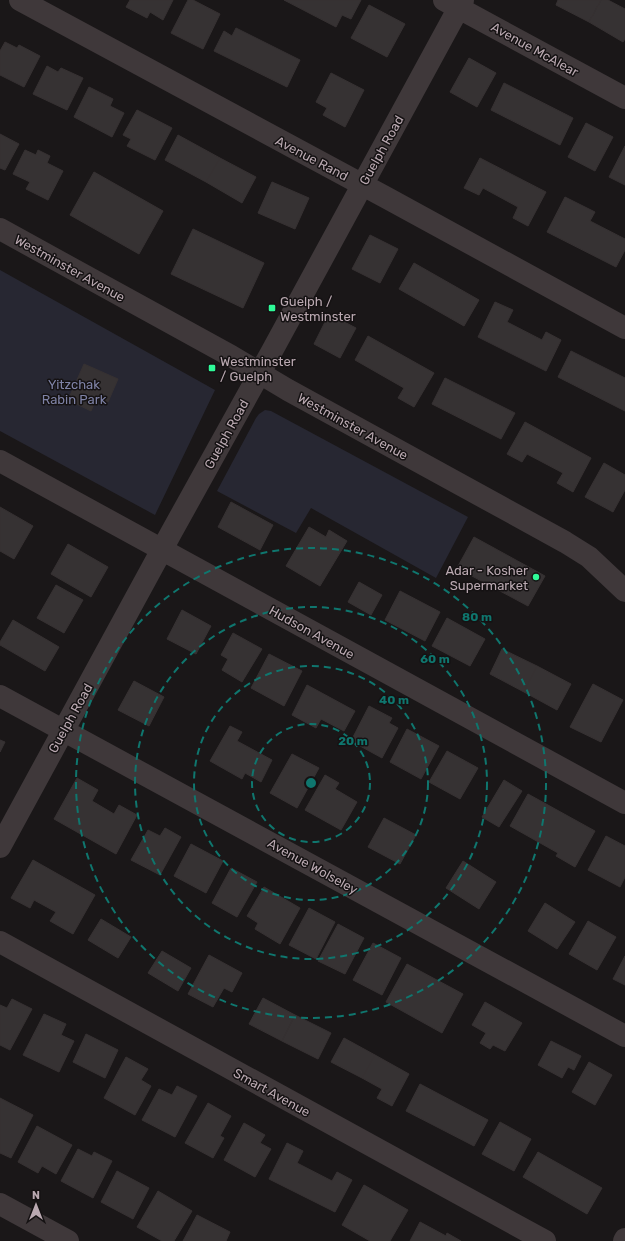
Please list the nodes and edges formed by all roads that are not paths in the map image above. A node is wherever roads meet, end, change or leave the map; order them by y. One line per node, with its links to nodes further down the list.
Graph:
1 (20, 0): 4 (street, Avenue Rand)
2 (455, 2): 3 (street, Avenue McAlear); 4 (street, Guelph Road)
3 (625, 98)
4 (362, 185): 6 (street, Avenue Rand); 7 (street, Guelph Road)
5 (0, 229): 7 (street, Westminster Avenue)
6 (625, 328)
7 (260, 373): 9 (street, Guelph Road); 10 (street, Westminster Avenue)
8 (0, 461): 9 (street, Hudson Avenue)
9 (162, 550): 12 (street, Guelph Road); 13 (street, Hudson Avenue)
10 (622, 585)
11 (0, 696): 12 (street, Avenue Wolseley)
12 (64, 730): 14 (street, Guelph Road); 16 (street, Avenue Wolseley)
13 (625, 803)
14 (0, 847)
15 (0, 942): 19 (street, Smart Avenue)
16 (625, 1036)
17 (0, 1204): 18 (street)
18 (68, 1241)
19 (545, 1241)

